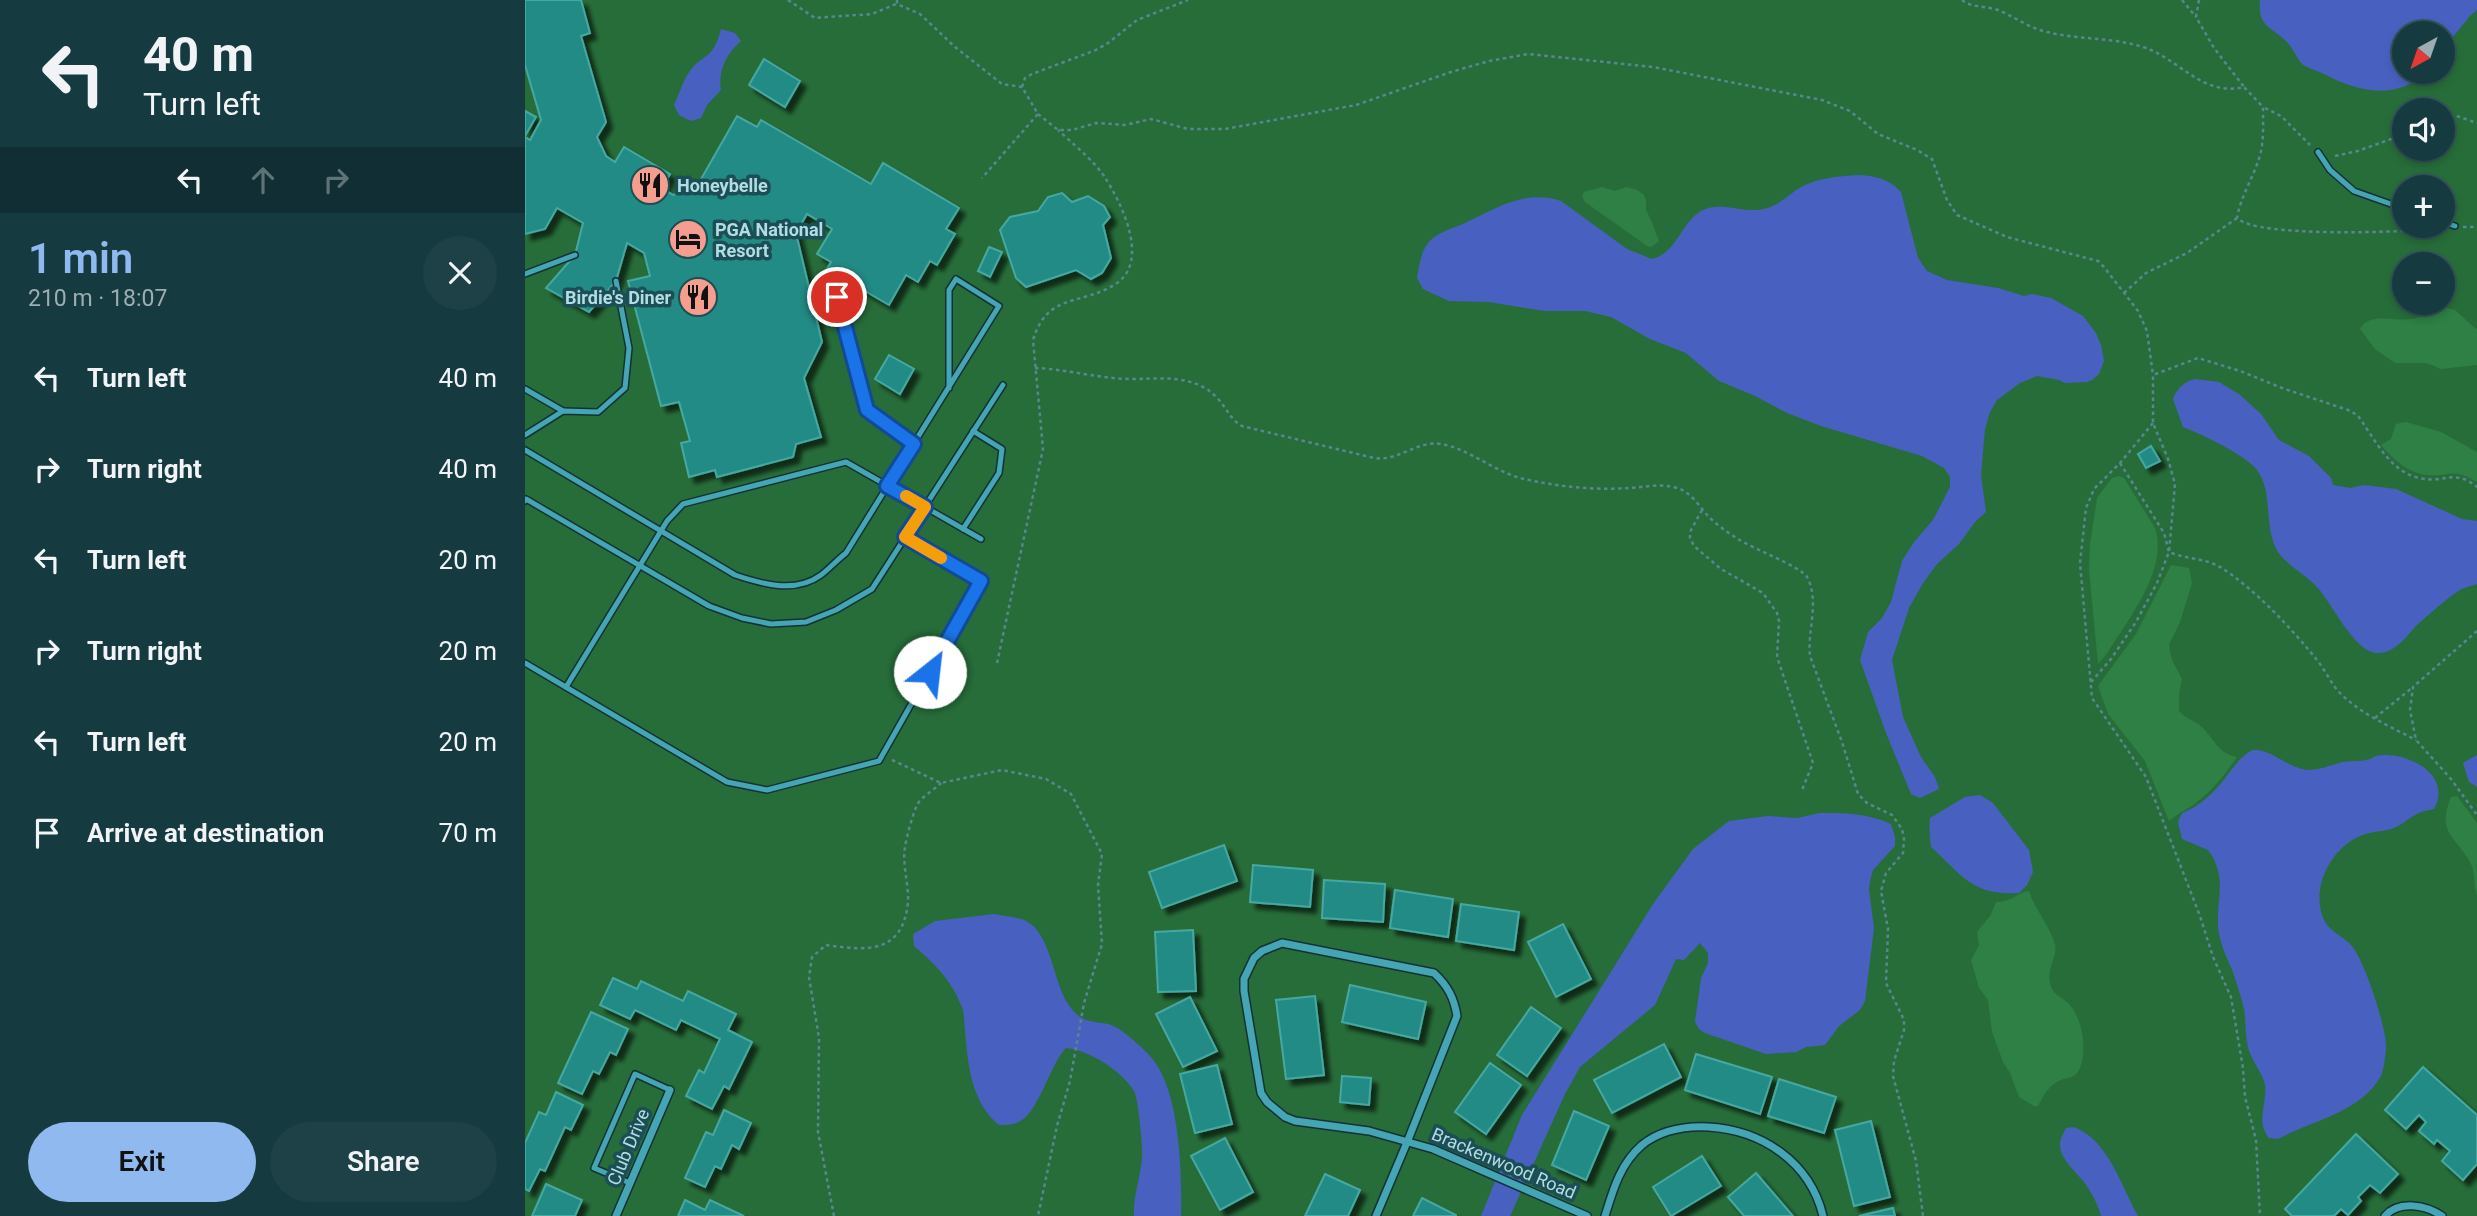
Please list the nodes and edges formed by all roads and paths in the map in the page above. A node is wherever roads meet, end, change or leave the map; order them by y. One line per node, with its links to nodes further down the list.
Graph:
1 (787, 0): 6 (path)
2 (1188, 0): 8 (path)
3 (1962, 0): 9 (path)
4 (2182, 0): 7 (path)
5 (2199, 0): 7 (path)
6 (897, 2): 8 (path)
7 (2196, 17): 9 (path)
8 (1022, 87): 11 (path)
9 (2244, 88): 10 (path)
10 (2263, 107): 16 (path); 19 (path)
11 (1038, 114): 14 (path); 17 (path)
12 (2455, 115): 13 (path)
13 (2477, 123)
14 (1058, 130): 26 (path); 28 (path)
15 (2392, 138): 16 (path)
16 (2318, 152): 18 (lane)
17 (982, 178)
18 (2392, 204)
19 (2237, 218): 22 (path); 26 (path)
20 (2455, 226): 21 (path)
21 (2477, 227)
22 (2392, 232)
23 (575, 255): 24 (lane)
24 (525, 274)
25 (616, 281): 33 (lane)
26 (2124, 293): 29 (path)
27 (837, 297): 37 (lane)
28 (1035, 368): 44 (path); 53 (path)
29 (2154, 375): 34 (path); 41 (path)
30 (1003, 385): 35 (lane)
31 (949, 388): 31 (lane); 37 (lane)
32 (525, 389): 33 (lane)
33 (563, 411): 36 (lane)
34 (2153, 423): 39 (path); 49 (path)
35 (973, 431): 43 (lane); 45 (lane)
36 (525, 435)
37 (914, 444): 40 (lane)
38 (525, 450): 46 (lane)
39 (2120, 463): 49 (path); 54 (path)
40 (887, 486): 43 (lane); 46 (lane); 46 (lane)
41 (2477, 487)
42 (525, 501): 50 (lane)
43 (925, 507): 45 (lane); 47 (lane)
44 (1702, 510): 61 (path); 73 (path)
45 (963, 529): 48 (lane)
46 (661, 531): 50 (lane)
47 (905, 537): 50 (lane); 59 (lane)
48 (981, 539)
49 (2169, 552): 54 (path); 57 (path)
50 (640, 565): 55 (lane)
51 (2477, 631): 56 (path)
52 (525, 663): 55 (lane)
53 (997, 663)
54 (2091, 682): 74 (path)
55 (566, 687): 59 (lane)
56 (2413, 687): 57 (path); 58 (path)
57 (2375, 718): 58 (path)
58 (2416, 740): 62 (path)
59 (883, 755): 60 (path)
60 (941, 783): 67 (path); 68 (path)
61 (1802, 790)
62 (2477, 815)
63 (670, 1090): 65 (street, Club Drive); 65 (lane)
64 (1408, 1140): 64 (street); 69 (street); 70 (street, Brackenwood Road)
65 (630, 1183): 66 (street, Club Drive)
66 (616, 1216)
67 (834, 1216)
68 (1038, 1216)
69 (1376, 1216)
70 (1587, 1216)
71 (1605, 1216): 72 (street)
72 (1823, 1216)
73 (1923, 1216)
74 (2260, 1216)
75 (2385, 1216): 76 (street)
76 (2442, 1216)

